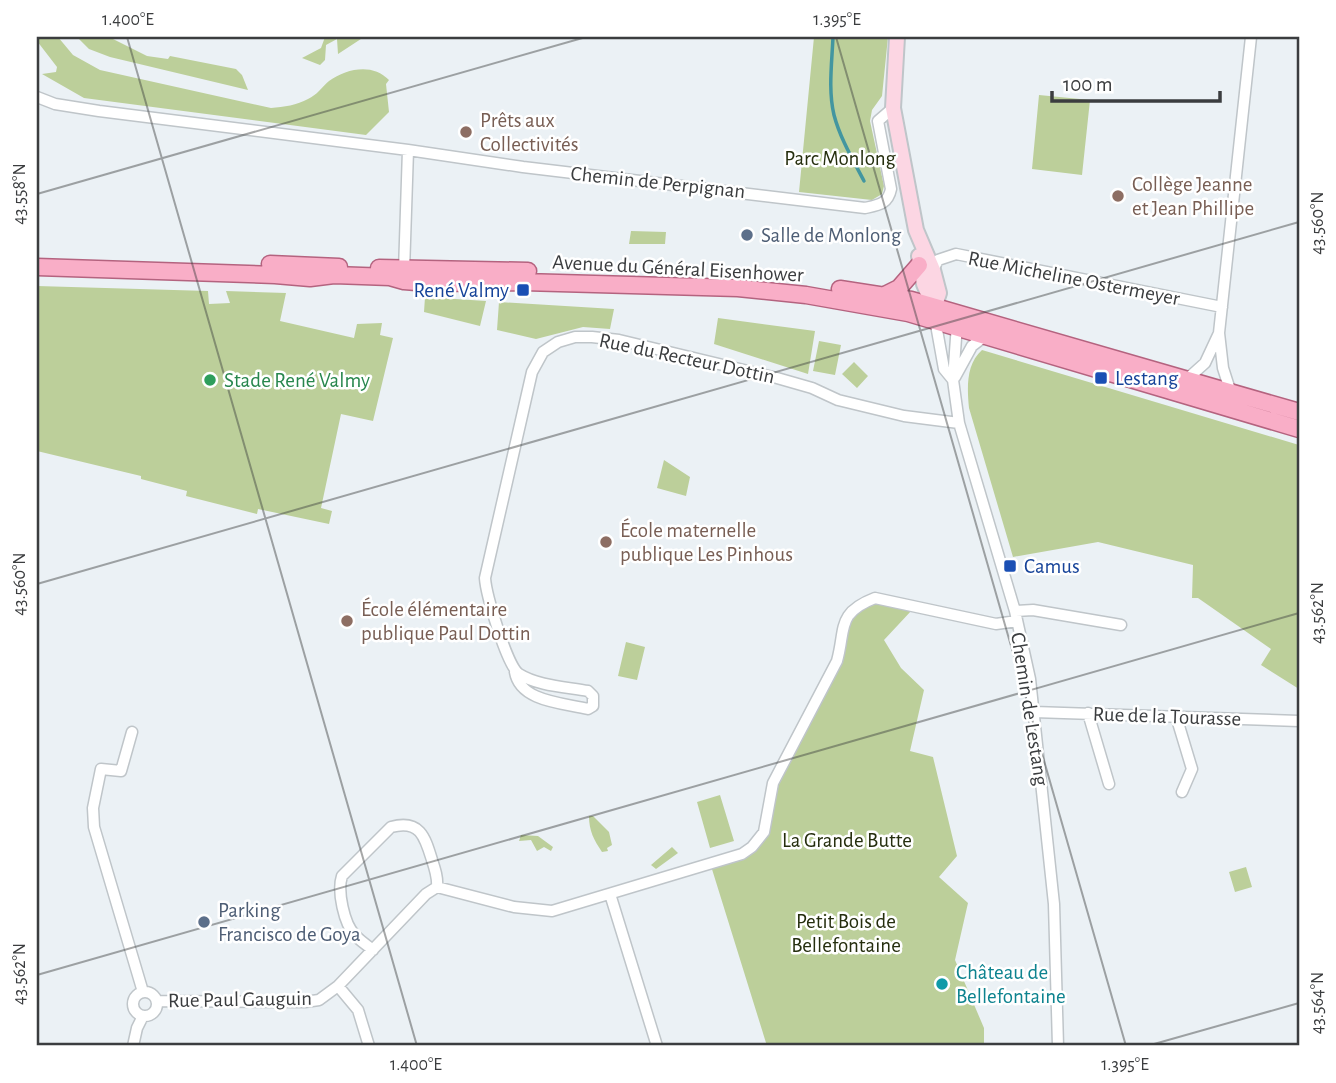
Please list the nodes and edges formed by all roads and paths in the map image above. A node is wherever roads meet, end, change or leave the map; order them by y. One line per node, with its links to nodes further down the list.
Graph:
1 (897, 37): 4 (street, Chemin de Lestang)
2 (1251, 37): 11 (street)
3 (37, 97): 5 (street, Chemin de Perpignan)
4 (892, 108): 5 (street, Chemin de Perpignan); 8 (street, Chemin de Lestang)
5 (408, 149): 9 (street)
6 (37, 257): 9 (main road, Avenue du Général Eisenhower)
7 (37, 267): 9 (main road, Avenue du Général Eisenhower)
8 (926, 267): 10 (main road); 11 (street, Rue Micheline Ostermeyer); 12 (street, Chemin de Lestang)
9 (404, 275): 10 (main road, Avenue du Général Eisenhower); 12 (main road, Avenue du Général Eisenhower)
10 (883, 296): 12 (main road, Avenue du Général Eisenhower)
11 (1222, 307): 14 (street)
12 (934, 315): 13 (main road, Avenue du Général Eisenhower); 16 (street, Chemin de Lestang)
13 (957, 322): 15 (main road, Avenue du Général Eisenhower); 16 (street, Chemin de Lestang); 17 (main road, Avenue du Général Eisenhower)
14 (1219, 333): 17 (street); 18 (street)
15 (985, 336): 16 (street); 21 (main road, Avenue du Général Eisenhower)
16 (953, 380): 20 (street, Chemin de Lestang)
17 (1186, 380): 18 (main road, Avenue du Général Eisenhower)
18 (1231, 394): 19 (main road, Avenue du Général Eisenhower)
19 (1299, 412)
20 (959, 423): 22 (street, Chemin de Lestang); 24 (street, Rue du Recteur Dottin)
21 (1299, 429)
22 (1016, 616): 23 (street); 25 (street, Chemin de Lestang); 33 (street)
23 (1121, 625)
24 (515, 672): 24 (street)
25 (1034, 712): 26 (street, Rue de la Tourasse); 42 (street, Chemin de Lestang)
26 (1088, 713): 27 (street, Rue de la Tourasse); 30 (street)
27 (1176, 716): 28 (street, Rue de la Tourasse); 31 (street)
28 (1299, 721)
29 (132, 732): 36 (street)
30 (1109, 784)
31 (1182, 792)
32 (437, 887): 33 (street); 34 (street, Rue Paul Gauguin); 34 (street)
33 (610, 894): 41 (street)
34 (373, 950): 35 (street, Rue Paul Gauguin)
35 (338, 986): 37 (street, Rue Paul Gauguin); 40 (street)
36 (143, 992): 37 (street); 38 (street)
37 (157, 1001): 38 (street)
38 (143, 1016): 39 (street, Rue Paul Gauguin)
39 (133, 1046)
40 (369, 1046)
41 (657, 1046)
42 (1059, 1046)

